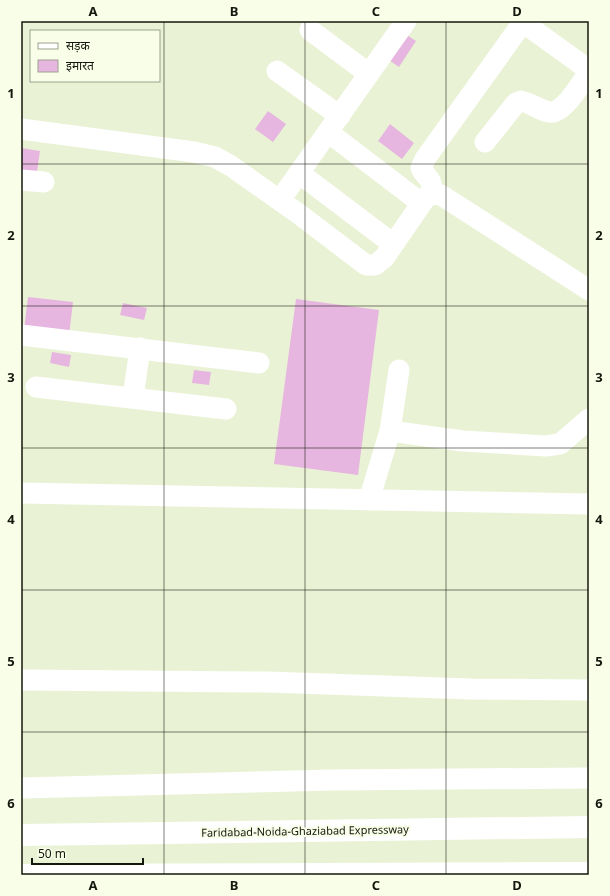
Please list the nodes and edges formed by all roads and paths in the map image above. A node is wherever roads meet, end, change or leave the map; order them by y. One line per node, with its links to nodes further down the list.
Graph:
1 (406, 21): 7 (street)
2 (522, 22): 3 (street); 14 (street)
3 (545, 28): 6 (street)
4 (310, 30): 7 (street)
5 (277, 71): 8 (street)
6 (589, 71): 10 (street)
7 (369, 74): 8 (street)
8 (334, 124): 11 (street); 14 (street)
9 (21, 129): 15 (street)
10 (485, 142)
11 (299, 174): 15 (street); 16 (street)
12 (21, 180): 13 (street)
13 (44, 182)
14 (427, 198): 16 (street); 17 (street)
15 (280, 200): 16 (street)
16 (393, 244)
17 (589, 290)
18 (21, 335): 19 (street)
19 (140, 348): 20 (street); 23 (street)
20 (259, 363)
21 (399, 370): 26 (street)
22 (36, 387): 23 (street)
23 (133, 398): 24 (street)
24 (226, 409)
25 (589, 418): 26 (street)
26 (390, 431): 28 (street)
27 (21, 493): 28 (street)
28 (369, 500): 29 (street)
29 (589, 504)
30 (21, 680): 31 (street)
31 (589, 690)
32 (589, 778): 33 (street)
33 (21, 788)
34 (589, 827): 35 (main road, Faridabad-Noida-Ghaziabad Expressway)
35 (21, 835)
36 (589, 873): 37 (main road)
37 (21, 875)

